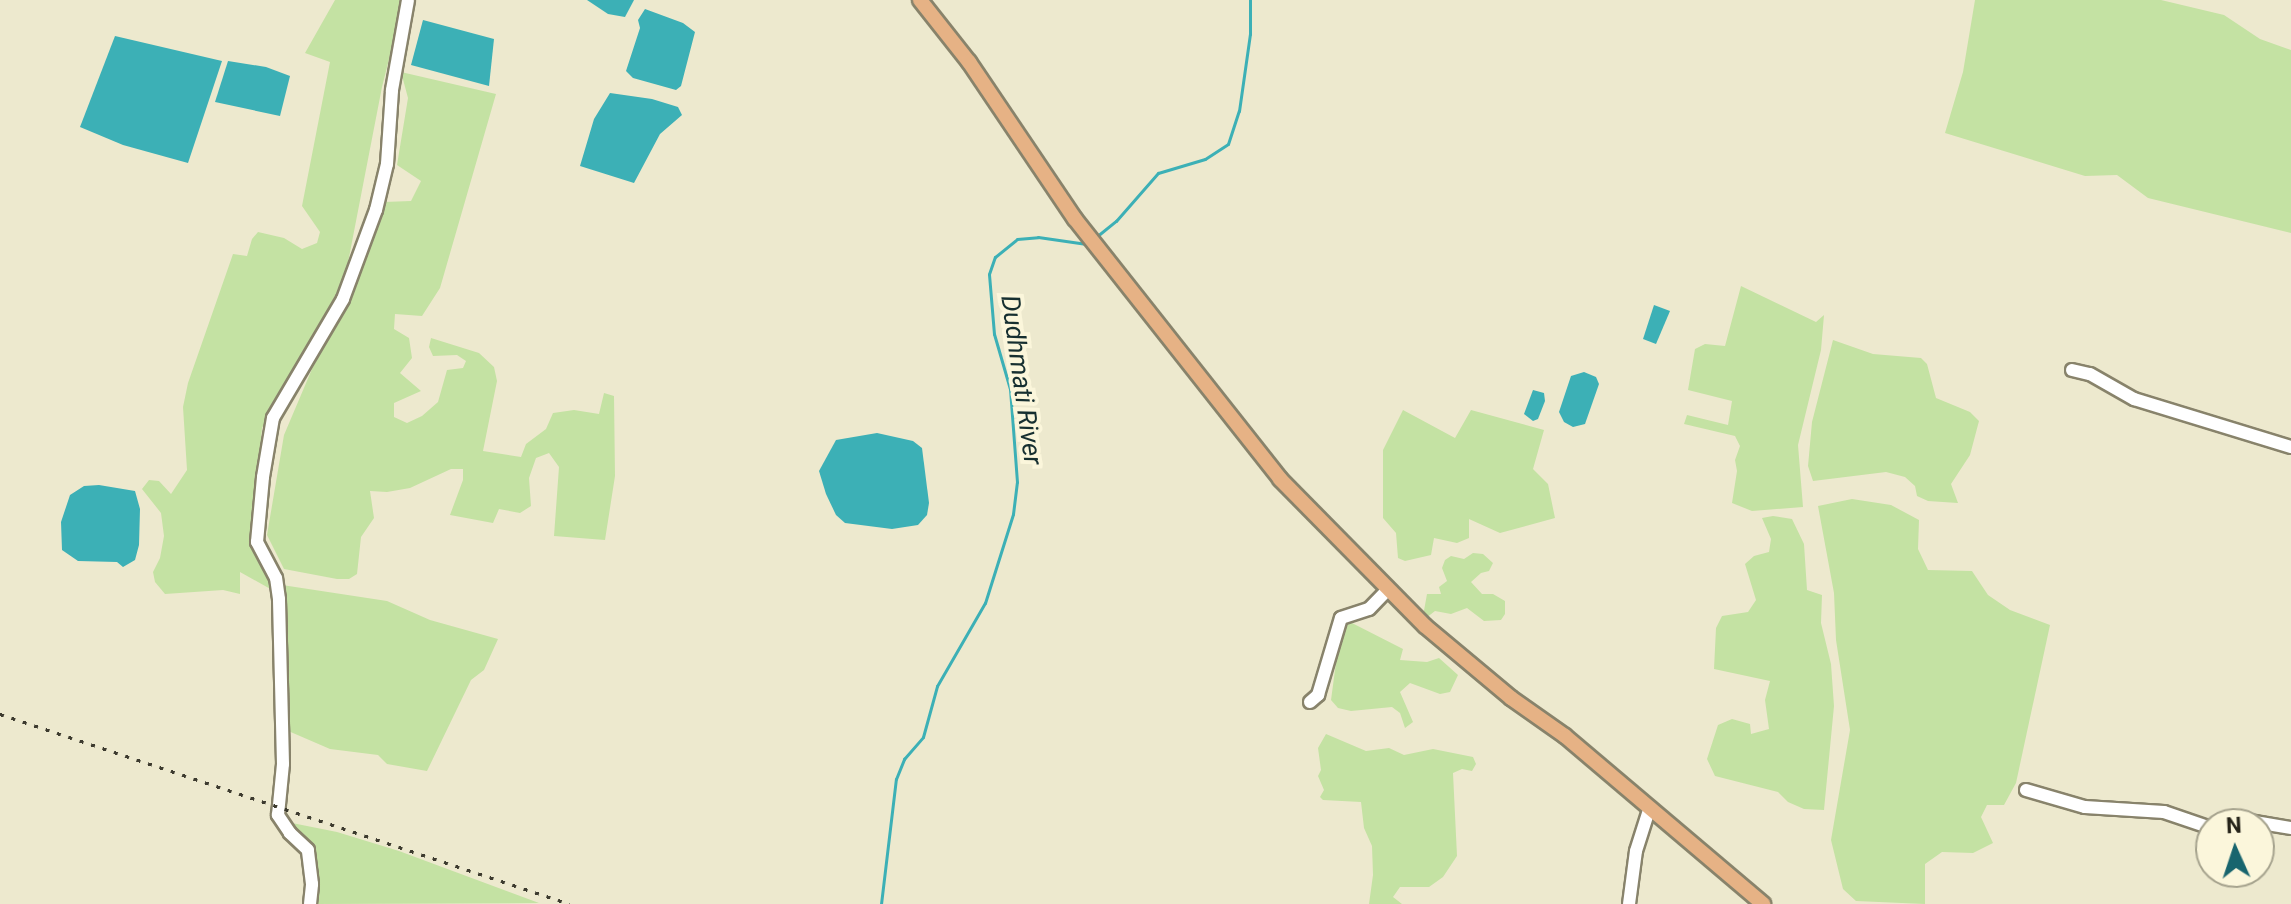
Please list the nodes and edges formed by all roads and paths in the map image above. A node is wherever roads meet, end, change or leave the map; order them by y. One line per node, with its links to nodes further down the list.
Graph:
1 (408, 0): 10 (street)
2 (920, 0): 5 (main road)
3 (2072, 370): 4 (street)
4 (2291, 447)
5 (1388, 589): 6 (street); 8 (main road)
6 (1310, 702)
7 (2026, 790): 9 (street)
8 (1649, 810): 11 (street); 12 (main road)
9 (2195, 823)
10 (310, 904)
11 (1629, 904)
12 (1763, 904)

